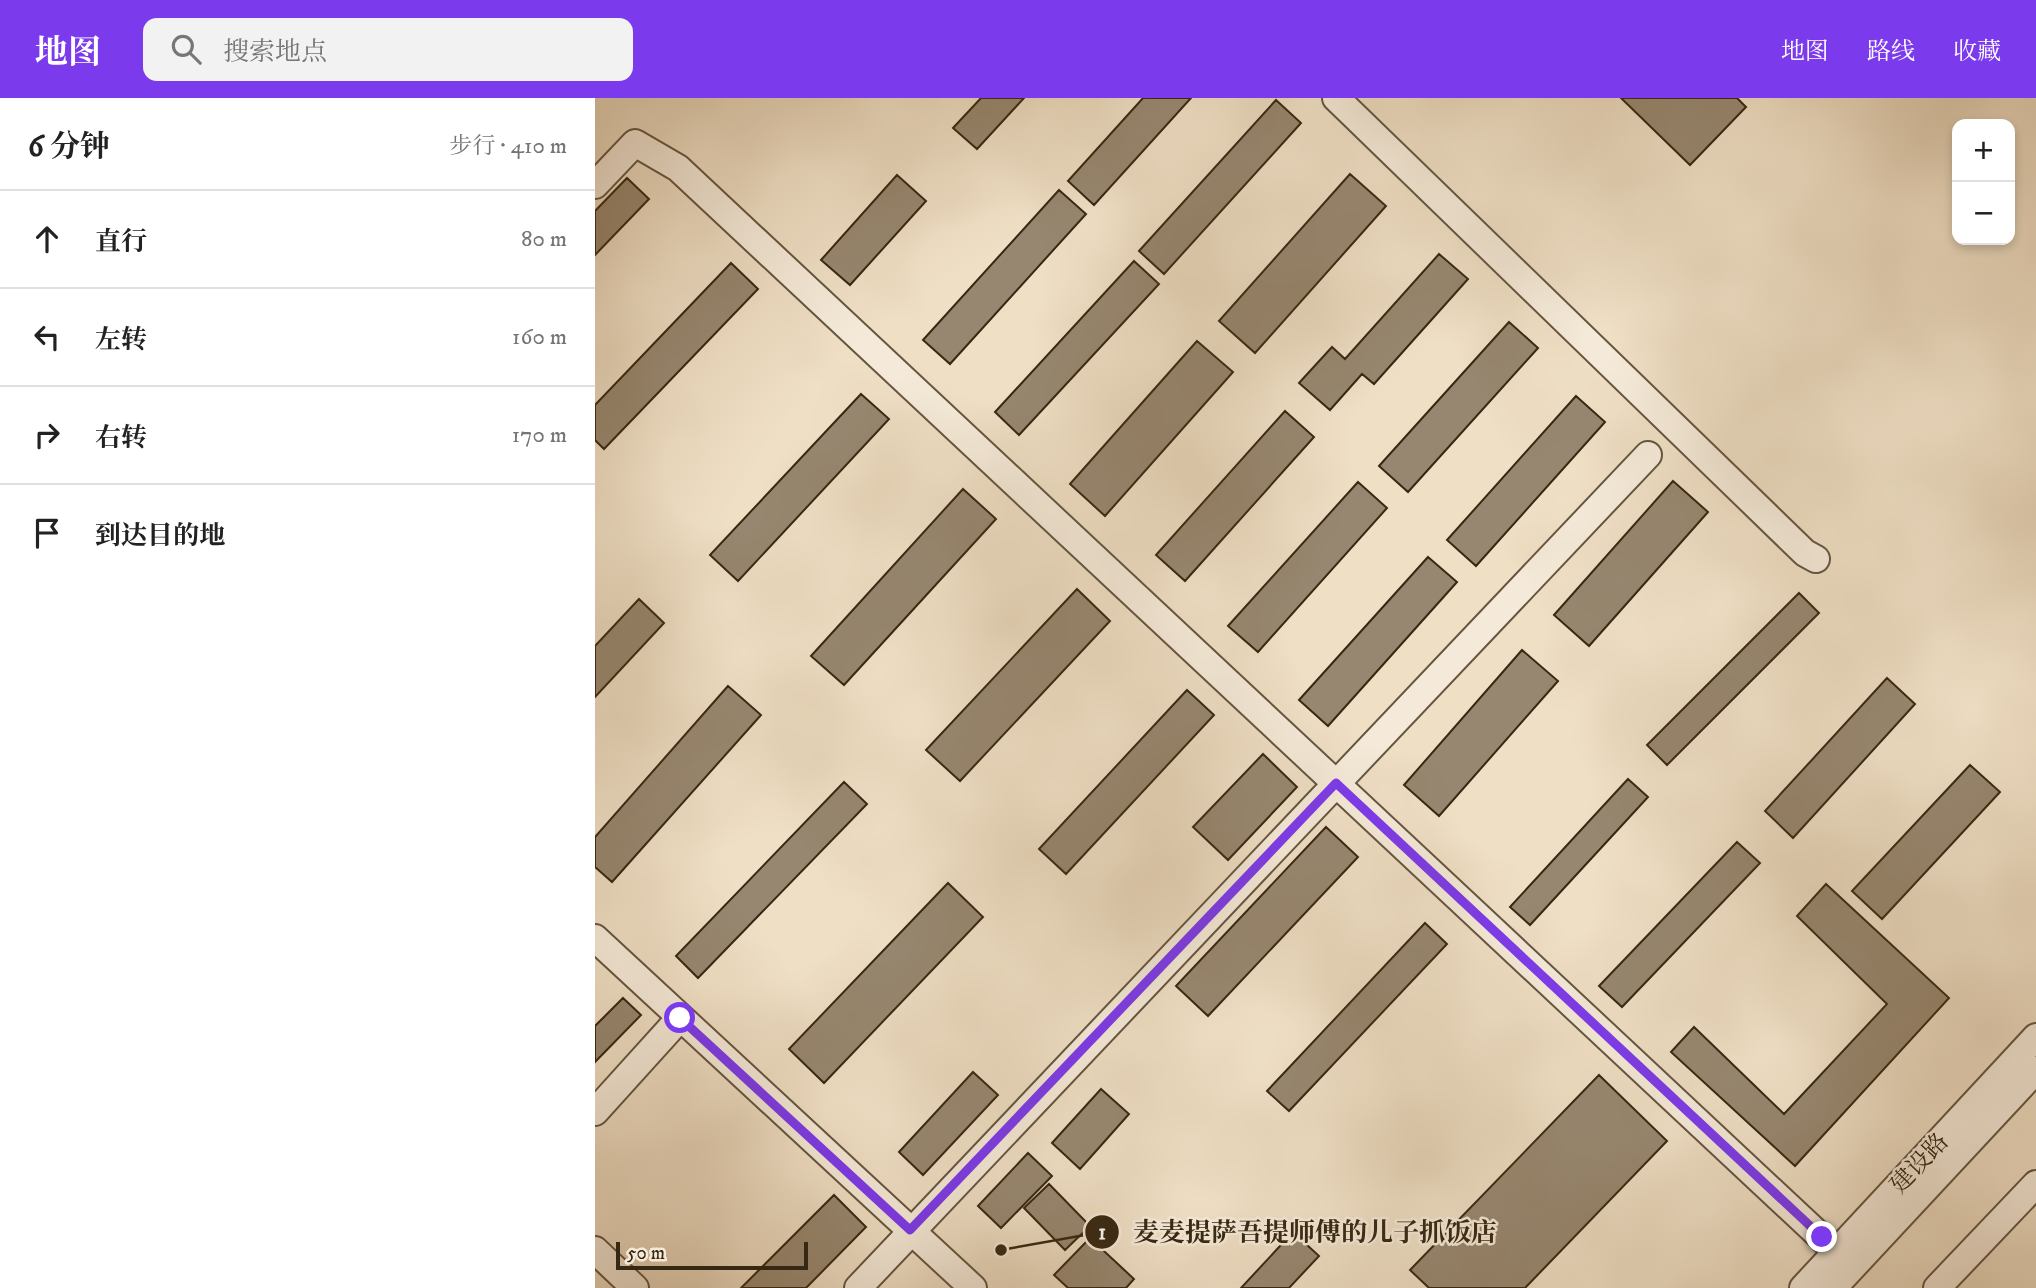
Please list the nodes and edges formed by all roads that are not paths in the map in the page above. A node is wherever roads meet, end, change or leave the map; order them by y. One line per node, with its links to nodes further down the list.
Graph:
1 (1336, 98): 4 (street)
2 (595, 185): 5 (street)
3 (1648, 455): 5 (street)
4 (1816, 559)
5 (1336, 783): 12 (street); 14 (street)
6 (598, 948): 7 (street)
7 (680, 1018): 10 (street); 12 (street)
8 (2036, 1037): 14 (street, 建设路)
9 (2036, 1070): 19 (street, 建设路)
10 (595, 1112)
11 (2036, 1184): 20 (street)
12 (910, 1230): 16 (street); 17 (street)
13 (595, 1250): 15 (street)
14 (1837, 1252): 18 (street, 建设路)
15 (635, 1288)
16 (857, 1288)
17 (973, 1288)
18 (1803, 1288)
19 (1833, 1288)
20 (1937, 1288)

